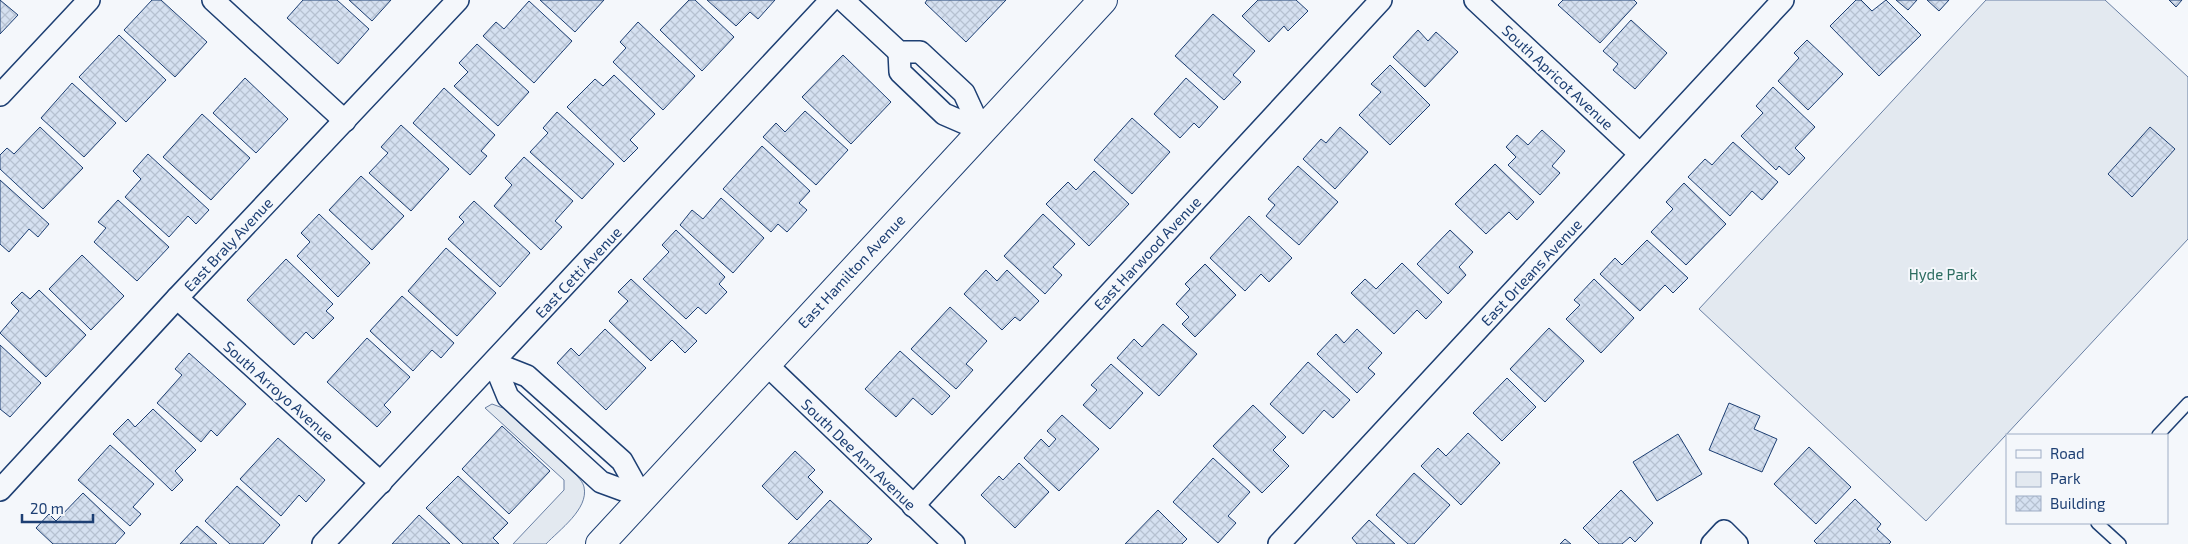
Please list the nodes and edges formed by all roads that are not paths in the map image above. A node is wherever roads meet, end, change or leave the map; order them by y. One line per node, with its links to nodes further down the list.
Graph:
1 (89, 0): 11 (street)
2 (214, 0): 12 (street)
3 (458, 0): 12 (street, East Braly Avenue)
4 (831, 0): 19 (street, East Cetti Avenue)
5 (844, 0): 10 (street)
6 (1103, 0): 13 (street, East Hamilton Avenue)
7 (1380, 0): 22 (street, East Harwood Avenue)
8 (1475, 0): 14 (street, South Apricot Avenue)
9 (1783, 0): 14 (street, East Orleans Avenue)
10 (899, 52): 13 (street); 13 (street)
11 (0, 95)
12 (345, 121): 15 (street, East Braly Avenue)
13 (981, 130): 16 (street, East Hamilton Avenue)
14 (1640, 154): 27 (street, East Orleans Avenue)
15 (176, 298): 19 (street, South Arroyo Avenue); 20 (street, East Braly Avenue)
16 (765, 363): 21 (street, East Hamilton Avenue); 22 (street, South Dee Ann Avenue)
17 (2188, 403): 18 (lane)
18 (2159, 434)
19 (381, 483): 24 (street, East Cetti Avenue)
20 (0, 490)
21 (642, 497): 21 (street); 25 (street, East Hamilton Avenue)
22 (913, 506): 26 (street, South Dee Ann Avenue)
23 (2099, 524): 28 (lane)
24 (323, 544)
25 (600, 544)
26 (954, 544)
27 (1279, 544)
28 (2120, 544)

